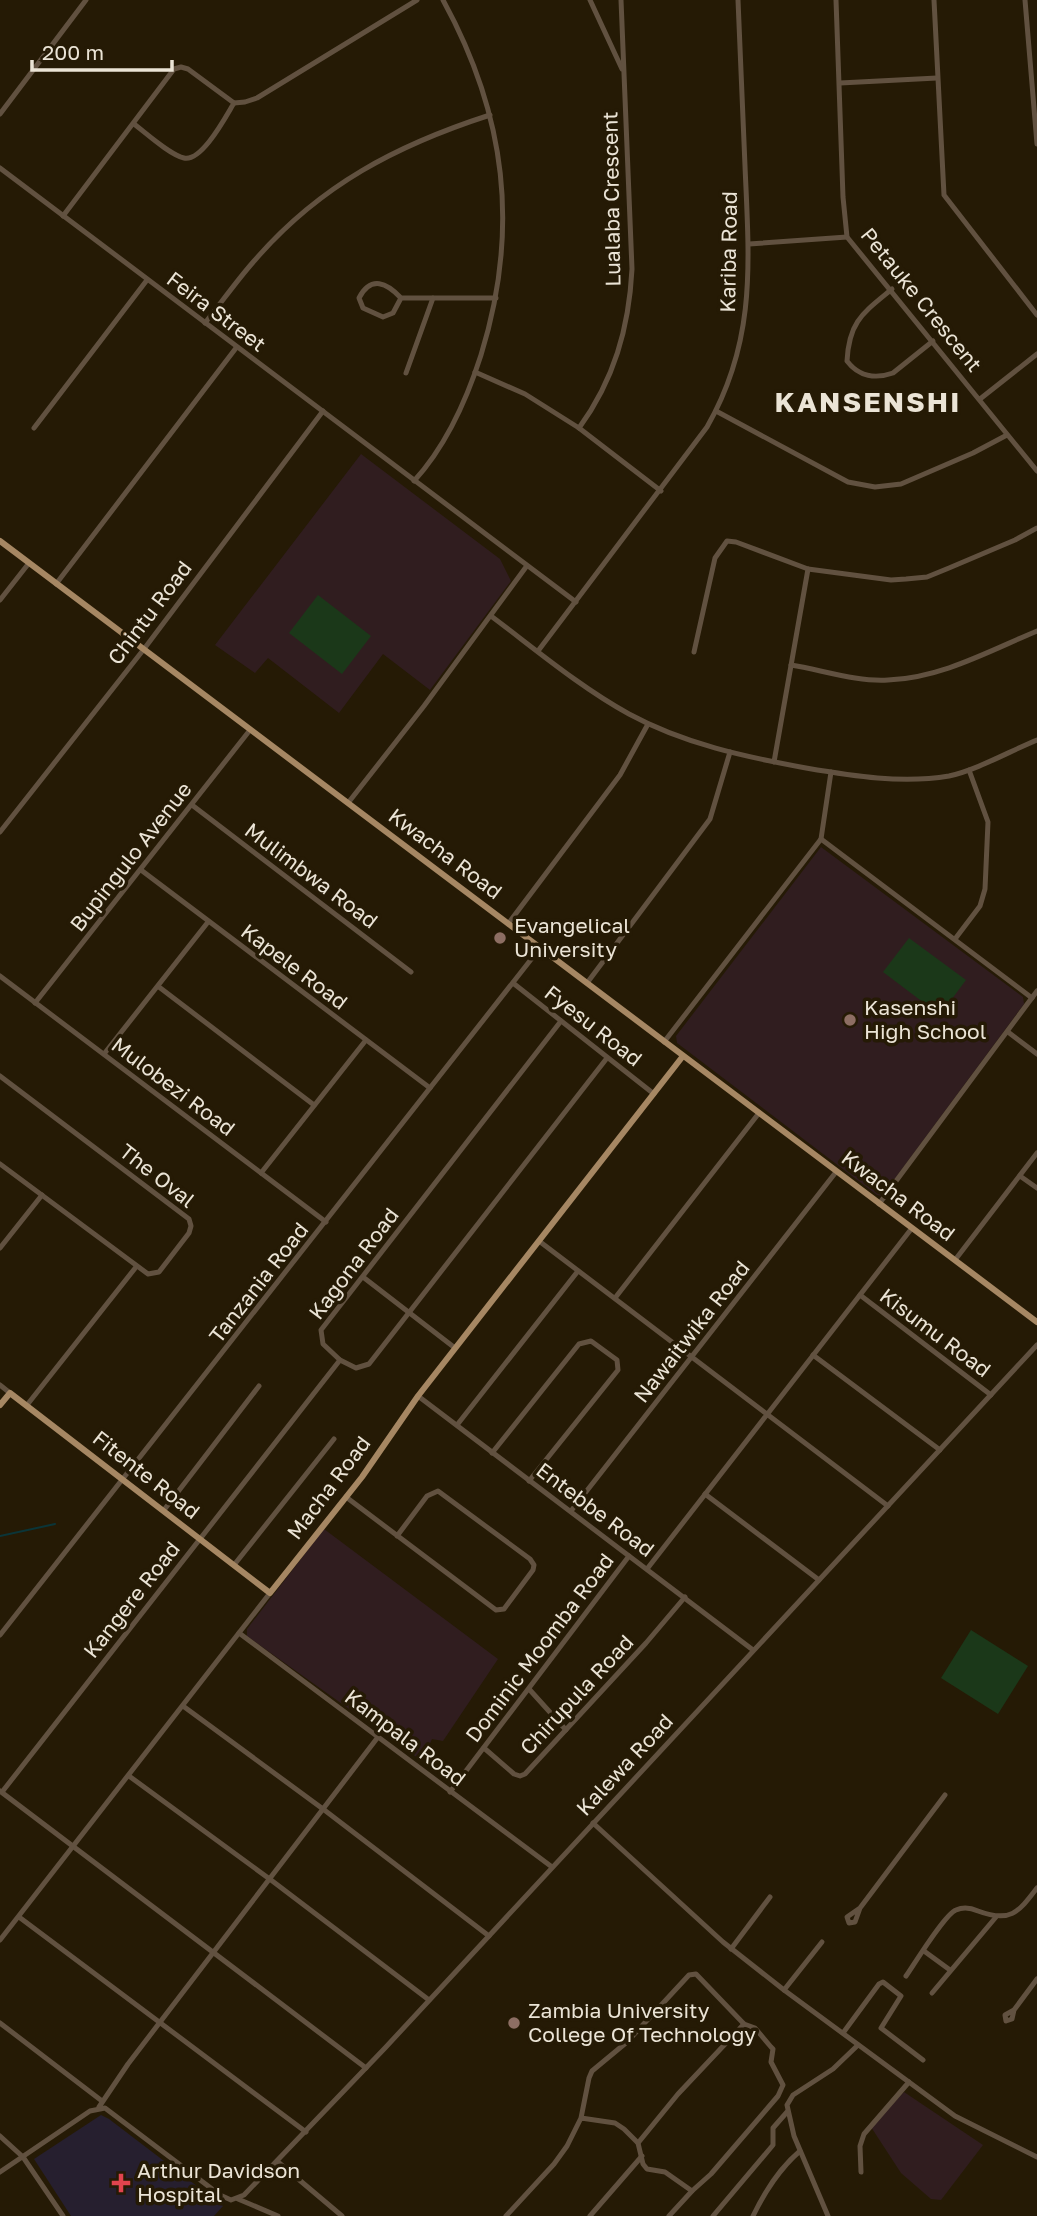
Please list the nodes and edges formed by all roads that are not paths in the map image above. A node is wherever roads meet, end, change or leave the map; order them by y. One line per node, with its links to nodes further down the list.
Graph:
1 (86, 0): 16 (street)
2 (417, 0): 15 (street)
3 (443, 0): 17 (street)
4 (590, 0): 11 (street)
5 (621, 0): 10 (street, Lualaba Crescent)
6 (738, 0): 23 (street, Kariba Road)
7 (836, 0): 14 (street, Petauke Crescent)
8 (934, 0): 13 (street)
9 (1025, 0): 19 (street)
10 (623, 43): 11 (street); 12 (street, Lualaba Crescent)
11 (612, 45): 12 (street)
12 (624, 75): 39 (street, Lualaba Crescent)
13 (937, 78): 14 (street); 29 (street)
14 (839, 83): 22 (street, Petauke Crescent)
15 (234, 103): 18 (street); 18 (street)
16 (0, 114)
17 (490, 116): 28 (street); 30 (street)
18 (134, 124): 21 (street)
19 (1037, 144)
20 (0, 168): 21 (street, Feira Street)
21 (63, 216): 24 (street, Feira Street)
22 (847, 237): 23 (street); 25 (street, Petauke Crescent)
23 (749, 244): 38 (street, Kariba Road)
24 (147, 281): 30 (street, Feira Street); 40 (street)
25 (892, 289): 31 (street, Petauke Crescent); 31 (street)
26 (401, 298): 26 (street); 27 (street)
27 (433, 298): 28 (street); 35 (street)
28 (496, 298): 34 (street)
29 (1037, 315)
30 (205, 323): 32 (street, Feira Street)
31 (933, 341): 36 (street, Petauke Crescent)
32 (236, 348): 37 (street, Feira Street); 50 (street)
33 (1037, 354): 36 (street)
34 (475, 372): 39 (street); 43 (street)
35 (406, 373)
36 (980, 400): 41 (street, Petauke Crescent)
37 (323, 411): 43 (street, Feira Street); 55 (street, Chintu Road)
38 (716, 411): 41 (street); 44 (street, Kariba Road)
39 (579, 428): 44 (street)
40 (34, 429)
41 (1007, 435): 42 (street, Petauke Crescent)
42 (1037, 471)
43 (414, 481): 48 (street, Feira Street)
44 (661, 491): 52 (street, Kariba Road)
45 (1037, 528): 49 (street)
46 (0, 541): 47 (main road, Kwacha Road)
47 (29, 563): 50 (main road, Kwacha Road); 51 (street)
48 (526, 567): 52 (street, Feira Street); 53 (street)
49 (808, 569): 57 (street); 58 (street)
50 (56, 584): 55 (main road, Kwacha Road)
51 (0, 600)
52 (576, 602): 56 (street, Kariba Road)
53 (491, 616): 56 (street); 66 (street)
54 (1037, 631): 58 (street)
55 (144, 649): 60 (main road, Kwacha Road); 68 (street, Chintu Road)
56 (538, 651): 59 (street)
57 (694, 652)
58 (792, 665): 63 (street)
59 (649, 724): 62 (street); 72 (street)
60 (250, 730): 66 (main road, Kwacha Road); 67 (street, Bupingulo Avenue)
61 (1037, 740): 64 (street)
62 (730, 752): 63 (street); 78 (street)
63 (774, 762): 65 (street)
64 (969, 770): 65 (street); 73 (street)
65 (831, 772): 69 (street)
66 (348, 803): 72 (main road, Kwacha Road)
67 (192, 805): 70 (street, Bupingulo Avenue); 75 (street, Mulimbwa Road)
68 (0, 832)
69 (821, 839): 73 (street); 86 (street)
70 (141, 870): 71 (street, Kapele Road); 82 (street, Bupingulo Avenue)
71 (208, 922): 79 (street); 85 (street, Kapele Road)
72 (508, 924): 74 (main road, Kwacha Road)
73 (955, 939): 81 (street)
74 (540, 948): 77 (street, Tanzania Road); 78 (main road, Kwacha Road)
75 (411, 972)
76 (0, 976): 82 (street, Mulobezi Road)
77 (513, 983): 83 (street, Fyesu Road); 92 (street, Tanzania Road)
78 (587, 983): 86 (main road, Kwacha Road)
79 (159, 986): 87 (street); 94 (street)
80 (1037, 991): 81 (street)
81 (1032, 998): 84 (street)
82 (36, 1003): 87 (street, Mulobezi Road)
83 (561, 1021): 90 (street, Fyesu Road); 111 (street, Kagona Road)
84 (1008, 1032): 88 (street); 103 (street)
85 (366, 1040): 92 (street, Kapele Road); 94 (street)
86 (664, 1042): 89 (main road, Kwacha Road)
87 (104, 1054): 99 (street, Mulobezi Road)
88 (1037, 1054)
89 (683, 1056): 93 (main road, Macha Road); 95 (main road, Kwacha Road)
90 (607, 1058): 93 (street, Fyesu Road); 114 (street)
91 (0, 1076): 109 (street, The Oval)
92 (430, 1088): 104 (street, Tanzania Road)
93 (654, 1094): 106 (main road, Macha Road)
94 (314, 1105): 99 (street)
95 (759, 1114): 98 (main road, Kwacha Road); 113 (street)
96 (1037, 1153): 100 (street)
97 (0, 1164): 102 (street)
98 (836, 1172): 103 (main road, Kwacha Road); 119 (street, Nawaitwika Road)
99 (261, 1173): 104 (street, Mulobezi Road)
100 (1020, 1176): 101 (street); 108 (street)
101 (1037, 1188)
102 (41, 1195): 107 (street); 109 (street)
103 (879, 1204): 105 (main road, Kwacha Road)
104 (326, 1222): 133 (street, Tanzania Road)
105 (912, 1228): 108 (main road, Kwacha Road); 112 (street)
106 (539, 1241): 110 (street); 117 (main road, Macha Road)
107 (0, 1248)
108 (955, 1260): 115 (main road, Kwacha Road)
109 (136, 1267): 127 (street)
110 (578, 1271): 113 (street); 129 (street)
111 (363, 1277): 114 (street); 120 (street, Kagona Road)
112 (860, 1295): 118 (street); 124 (street, Kisumu Road)
113 (615, 1298): 119 (street)
114 (409, 1312): 117 (street); 120 (street)
115 (1037, 1322)
116 (1037, 1345): 124 (street, Kalewa Road)
117 (455, 1348): 125 (main road, Macha Road)
118 (813, 1355): 128 (street); 131 (street)
119 (692, 1357): 128 (street); 139 (street, Nawaitwika Road)
120 (340, 1360): 141 (street, Kangere Road)
121 (0, 1385): 123 (street, Fitente Road)
122 (259, 1386): 138 (street)
123 (10, 1393): 126 (main road); 127 (main road, Fitente Road)
124 (991, 1395): 131 (street, Kalewa Road)
125 (418, 1396): 129 (street, Entebbe Road); 136 (main road, Macha Road)
126 (0, 1405)
127 (27, 1405): 133 (main road, Fitente Road)
128 (767, 1413): 135 (street); 137 (street)
129 (457, 1425): 132 (street, Entebbe Road)
130 (334, 1439): 143 (street)
131 (940, 1450): 137 (street, Kalewa Road)
132 (492, 1453): 134 (street, Entebbe Road); 134 (street)
133 (124, 1479): 138 (main road, Fitente Road); 149 (street, Tanzania Road)
134 (529, 1481): 139 (street, Entebbe Road)
135 (705, 1494): 144 (street); 145 (street)
136 (346, 1497): 140 (street); 146 (main road, Macha Road)
137 (888, 1506): 145 (street, Kalewa Road)
138 (164, 1510): 141 (main road, Fitente Road)
139 (571, 1511): 142 (street, Entebbe Road)
140 (397, 1536): 140 (street)
141 (200, 1538): 143 (main road, Fitente Road); 157 (street, Kangere Road)
142 (629, 1556): 144 (street, Entebbe Road); 151 (street, Dominic Moomba Road)
143 (234, 1565): 146 (main road, Fitente Road)
144 (647, 1569): 147 (street, Entebbe Road)
145 (820, 1580): 150 (street, Kalewa Road)
146 (270, 1593): 148 (street, Macha Road)
147 (685, 1597): 150 (street, Entebbe Road); 153 (street, Chirupula Road)
148 (239, 1633): 152 (street, Macha Road); 154 (street, Kampala Road)
149 (0, 1635)
150 (753, 1650): 161 (street, Kalewa Road)
151 (529, 1689): 153 (street); 155 (street, Dominic Moomba Road)
152 (183, 1706): 156 (street, Macha Road); 160 (street)
153 (566, 1730): 155 (street, Chirupula Road)
154 (378, 1737): 158 (street, Kampala Road); 160 (street)
155 (484, 1748): 158 (street, Dominic Moomba Road)
156 (129, 1776): 162 (street, Macha Road); 164 (street)
157 (1, 1792): 162 (street)
158 (450, 1793): 163 (street, Kampala Road)
159 (945, 1795): 167 (street)
160 (323, 1809): 164 (street); 170 (street)
161 (593, 1823): 163 (street, Kalewa Road); 173 (street)
162 (74, 1847): 168 (street, Macha Road); 174 (street)
163 (552, 1867): 170 (street, Kalewa Road)
164 (271, 1880): 174 (street); 181 (street)
165 (1037, 1888): 169 (street)
166 (770, 1897): 173 (street)
167 (860, 1908)
168 (19, 1917): 171 (street, Macha Road); 184 (street)
169 (996, 1917): 175 (street); 176 (street)
170 (489, 1936): 181 (street, Kalewa Road)
171 (0, 1940)
172 (822, 1942): 179 (street)
173 (731, 1949): 179 (street)
174 (214, 1951): 184 (street); 189 (street)
175 (924, 1951): 176 (street); 177 (street)
176 (950, 1970): 180 (street)
177 (906, 1976)
178 (1037, 1979): 182 (street)
179 (785, 1990): 186 (street)
180 (932, 1993)
181 (429, 2000): 189 (street, Kalewa Road)
182 (1014, 2010)
183 (0, 2024): 191 (street)
184 (160, 2024): 191 (street); 194 (street)
185 (744, 2024): 193 (street); 196 (street); 204 (street)
186 (843, 2033): 187 (street); 188 (street)
187 (858, 2045): 190 (street); 192 (street)
188 (923, 2060)
189 (366, 2068): 194 (street, Kalewa Road)
190 (909, 2082): 200 (street); 203 (street)
191 (101, 2104): 198 (street); 205 (street)
192 (787, 2112): 197 (street); 212 (street)
193 (581, 2118): 196 (street); 209 (street)
194 (306, 2132): 201 (street, Kalewa Road)
195 (0, 2136): 198 (street)
196 (638, 2143): 199 (street)
197 (800, 2151): 213 (street); 214 (street)
198 (23, 2157): 202 (street); 206 (street)
199 (642, 2157): 204 (street); 210 (street)
200 (1037, 2157)
201 (278, 2162): 205 (street, Kalewa Road); 208 (street)
202 (0, 2172)
203 (861, 2172)
204 (692, 2191): 211 (street)
205 (234, 2199): 207 (street)
206 (63, 2216)
207 (278, 2216)
208 (342, 2216)
209 (506, 2216)
210 (590, 2216)
211 (669, 2216)
212 (713, 2216)
213 (753, 2216)
214 (828, 2216)

